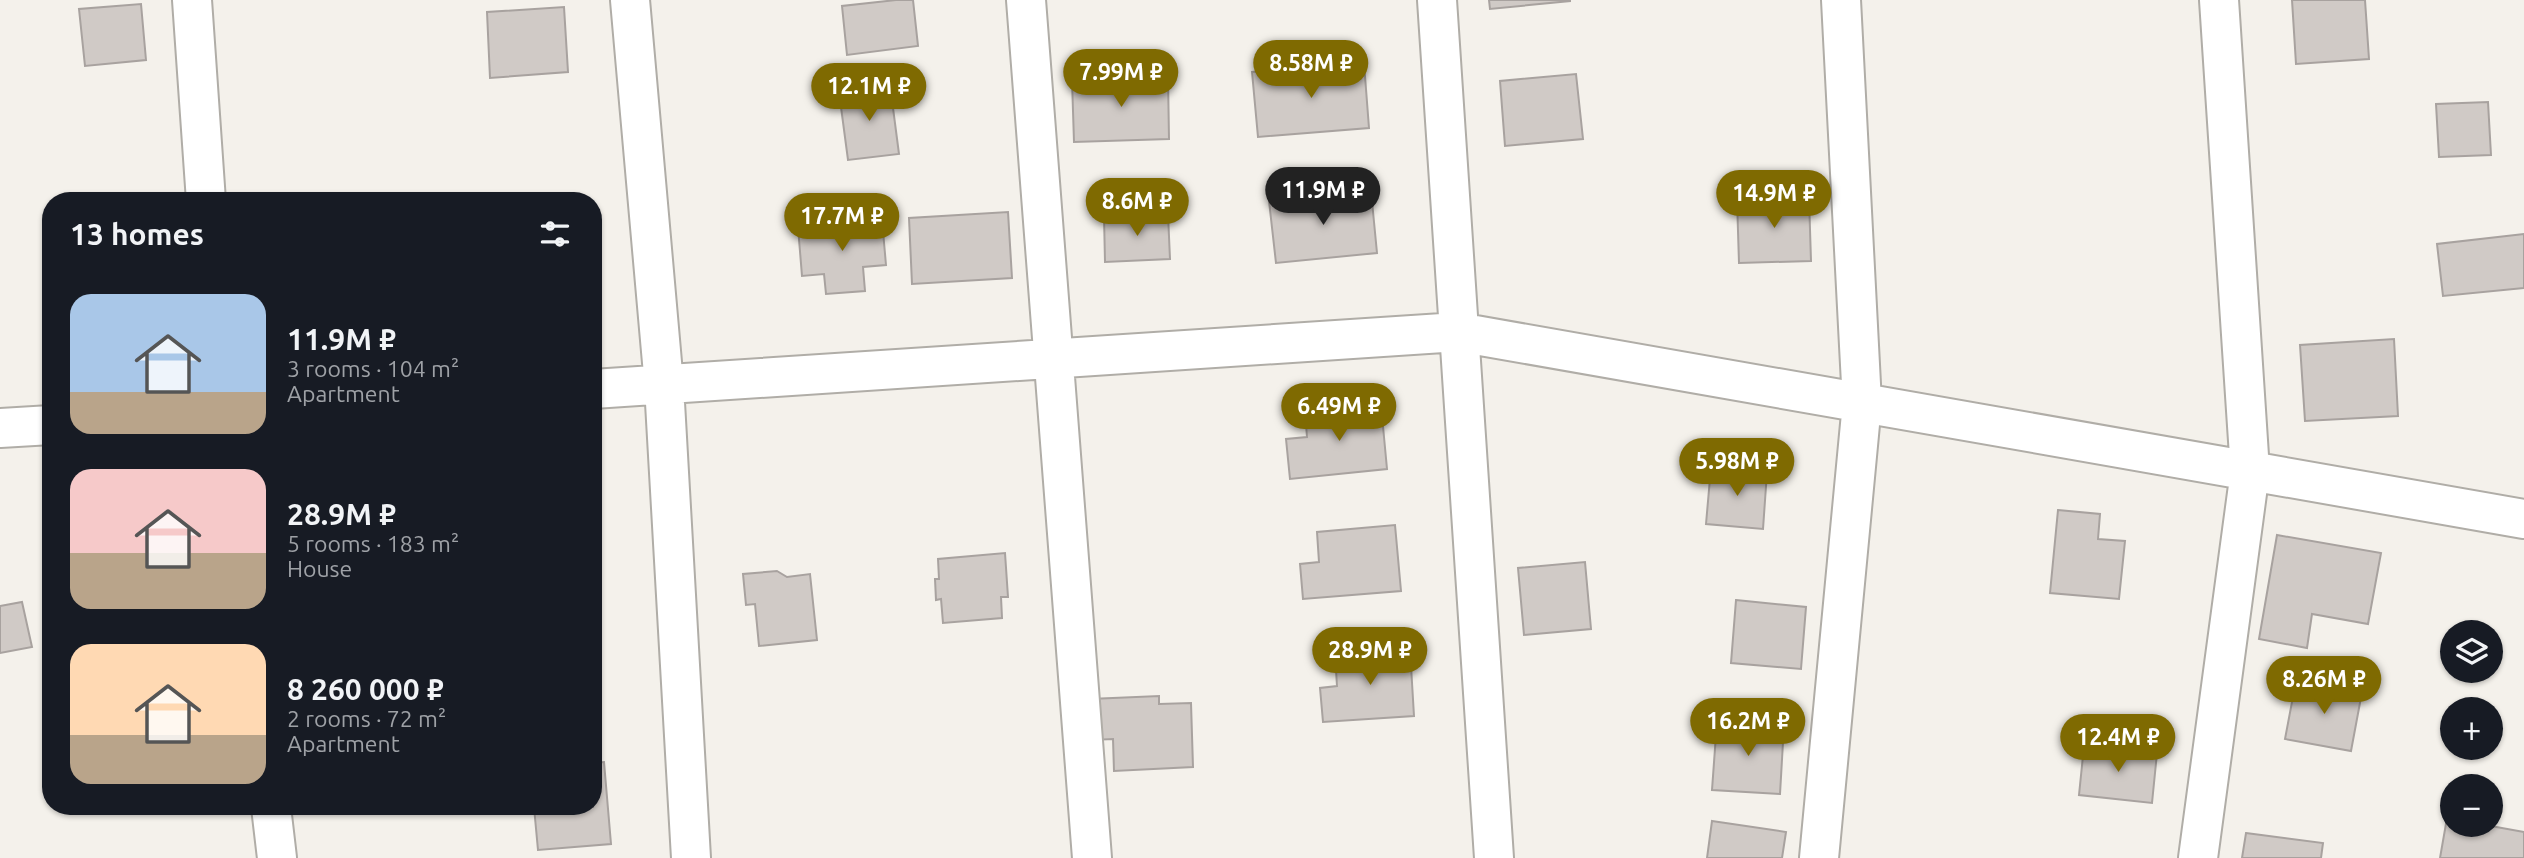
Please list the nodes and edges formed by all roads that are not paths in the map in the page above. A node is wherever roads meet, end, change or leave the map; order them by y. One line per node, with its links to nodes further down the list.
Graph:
1 (192, 0): 7 (street)
2 (630, 0): 10 (street)
3 (1026, 0): 9 (street)
4 (1437, 0): 8 (street)
5 (1841, 0): 12 (street)
6 (2219, 0): 15 (street)
7 (205, 192)
8 (1458, 332): 9 (street); 12 (street); 21 (street)
9 (1055, 359): 10 (street); 20 (street)
10 (664, 385): 11 (street); 19 (street)
11 (602, 388)
12 (1862, 403): 15 (street); 22 (street)
13 (42, 426): 14 (street)
14 (0, 428)
15 (2250, 471): 16 (street); 23 (street)
16 (2524, 519)
17 (272, 815): 18 (street)
18 (277, 858)
19 (691, 858)
20 (1092, 858)
21 (1494, 858)
22 (1819, 858)
23 (2198, 858)

